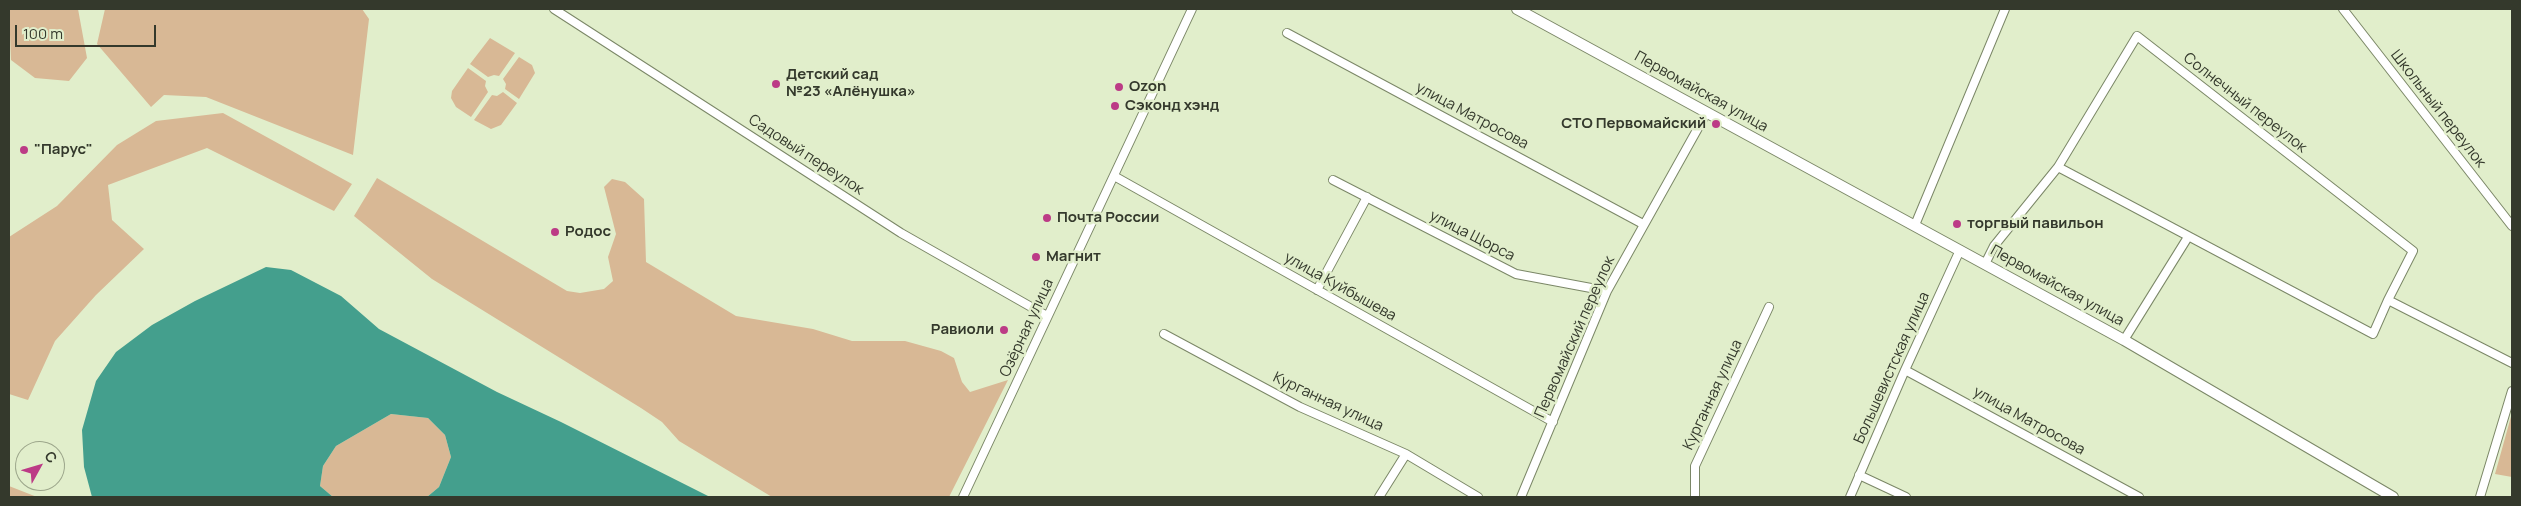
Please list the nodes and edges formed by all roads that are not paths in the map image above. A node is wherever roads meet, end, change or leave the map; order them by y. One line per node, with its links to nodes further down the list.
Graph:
1 (554, 9): 22 (street, Садовый переулок)
2 (1192, 9): 9 (street, Озёрная улица)
3 (1517, 9): 7 (main road, Первомайская улица)
4 (2004, 9): 13 (street)
5 (2343, 9): 14 (street, Школьный переулок)
6 (1288, 32): 12 (street, улица Матросова)
7 (1707, 112): 12 (street, Первомайский переулок); 13 (main road, Первомайская улица)
8 (2058, 167): 15 (street, Солнечный переулок); 17 (street, Солнечный переулок); 20 (street, Солнечный переулок)
9 (1114, 176): 18 (street, улица Куйбышева); 22 (street, Озёрная улица)
10 (1334, 180): 11 (street, улица Щорса)
11 (1367, 197): 18 (street); 19 (street, улица Щорса)
12 (1643, 224): 19 (street, Первомайский переулок)
13 (1915, 225): 16 (main road, Первомайская улица)
14 (2512, 226)
15 (2188, 237): 20 (street, Солнечный переулок); 24 (street)
16 (1960, 250): 17 (main road, Первомайская улица); 26 (street, Большевистская улица)
17 (1985, 264): 24 (main road, Первомайская улица)
18 (1317, 290): 28 (street, улица Куйбышева)
19 (1607, 291): 28 (street, Первомайский переулок)
20 (2388, 300): 25 (street)
21 (1769, 307): 35 (street, Курганная улица)
22 (1047, 316): 31 (street, Озёрная улица)
23 (1164, 334): 29 (street, Курганная улица)
24 (2124, 340): 39 (main road, Первомайская улица)
25 (2512, 363)
26 (1904, 370): 30 (street, Большевистская улица); 38 (street, улица Матросова)
27 (2512, 391): 40 (street)
28 (1553, 422): 34 (street, Первомайский переулок)
29 (1406, 454): 32 (street); 33 (street, Курганная улица)
30 (1859, 475): 36 (street, Большевистская улица); 37 (street)
31 (963, 497)
32 (1379, 497)
33 (1478, 497)
34 (1521, 497)
35 (1695, 497)
36 (1850, 497)
37 (1906, 497)
38 (2139, 497)
39 (2393, 497)
40 (2480, 497)

